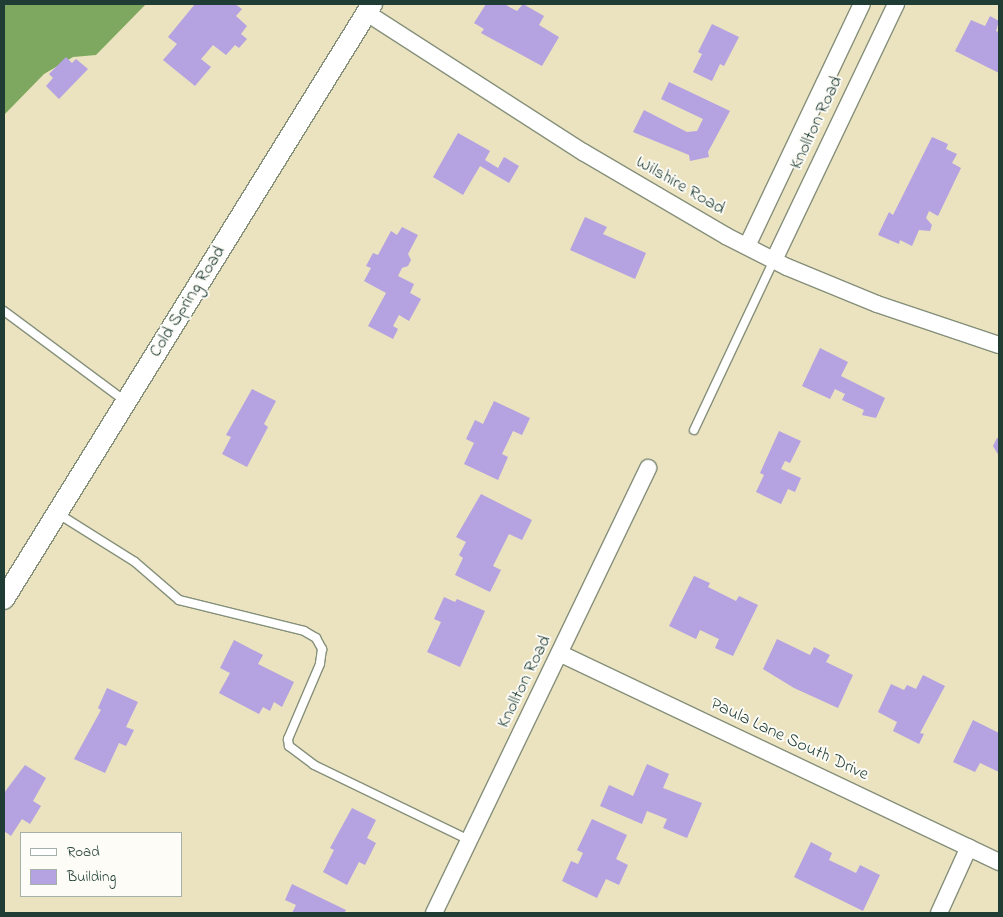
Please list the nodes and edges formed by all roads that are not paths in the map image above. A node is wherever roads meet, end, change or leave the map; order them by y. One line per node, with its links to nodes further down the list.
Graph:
1 (862, 4): 4 (street, Knollton Road)
2 (896, 4): 5 (street, Knollton Road)
3 (369, 8): 4 (street, Wilshire Road); 8 (street, Cold Spring Road)
4 (747, 246): 5 (street, Wilshire Road)
5 (774, 260): 7 (street, Wilshire Road); 9 (lane)
6 (4, 312): 8 (lane)
7 (999, 346)
8 (126, 402): 11 (street, Cold Spring Road)
9 (694, 430)
10 (648, 468): 13 (street, Knollton Road)
11 (57, 513): 12 (street, Cold Spring Road); 14 (lane)
12 (4, 599)
13 (561, 654): 14 (street, Knollton Road); 15 (street, Paula Lane South Drive)
14 (469, 841): 17 (street, Knollton Road)
15 (969, 847): 16 (street, Paula Lane South Drive); 18 (street)
16 (999, 862)
17 (434, 913)
18 (939, 913)

